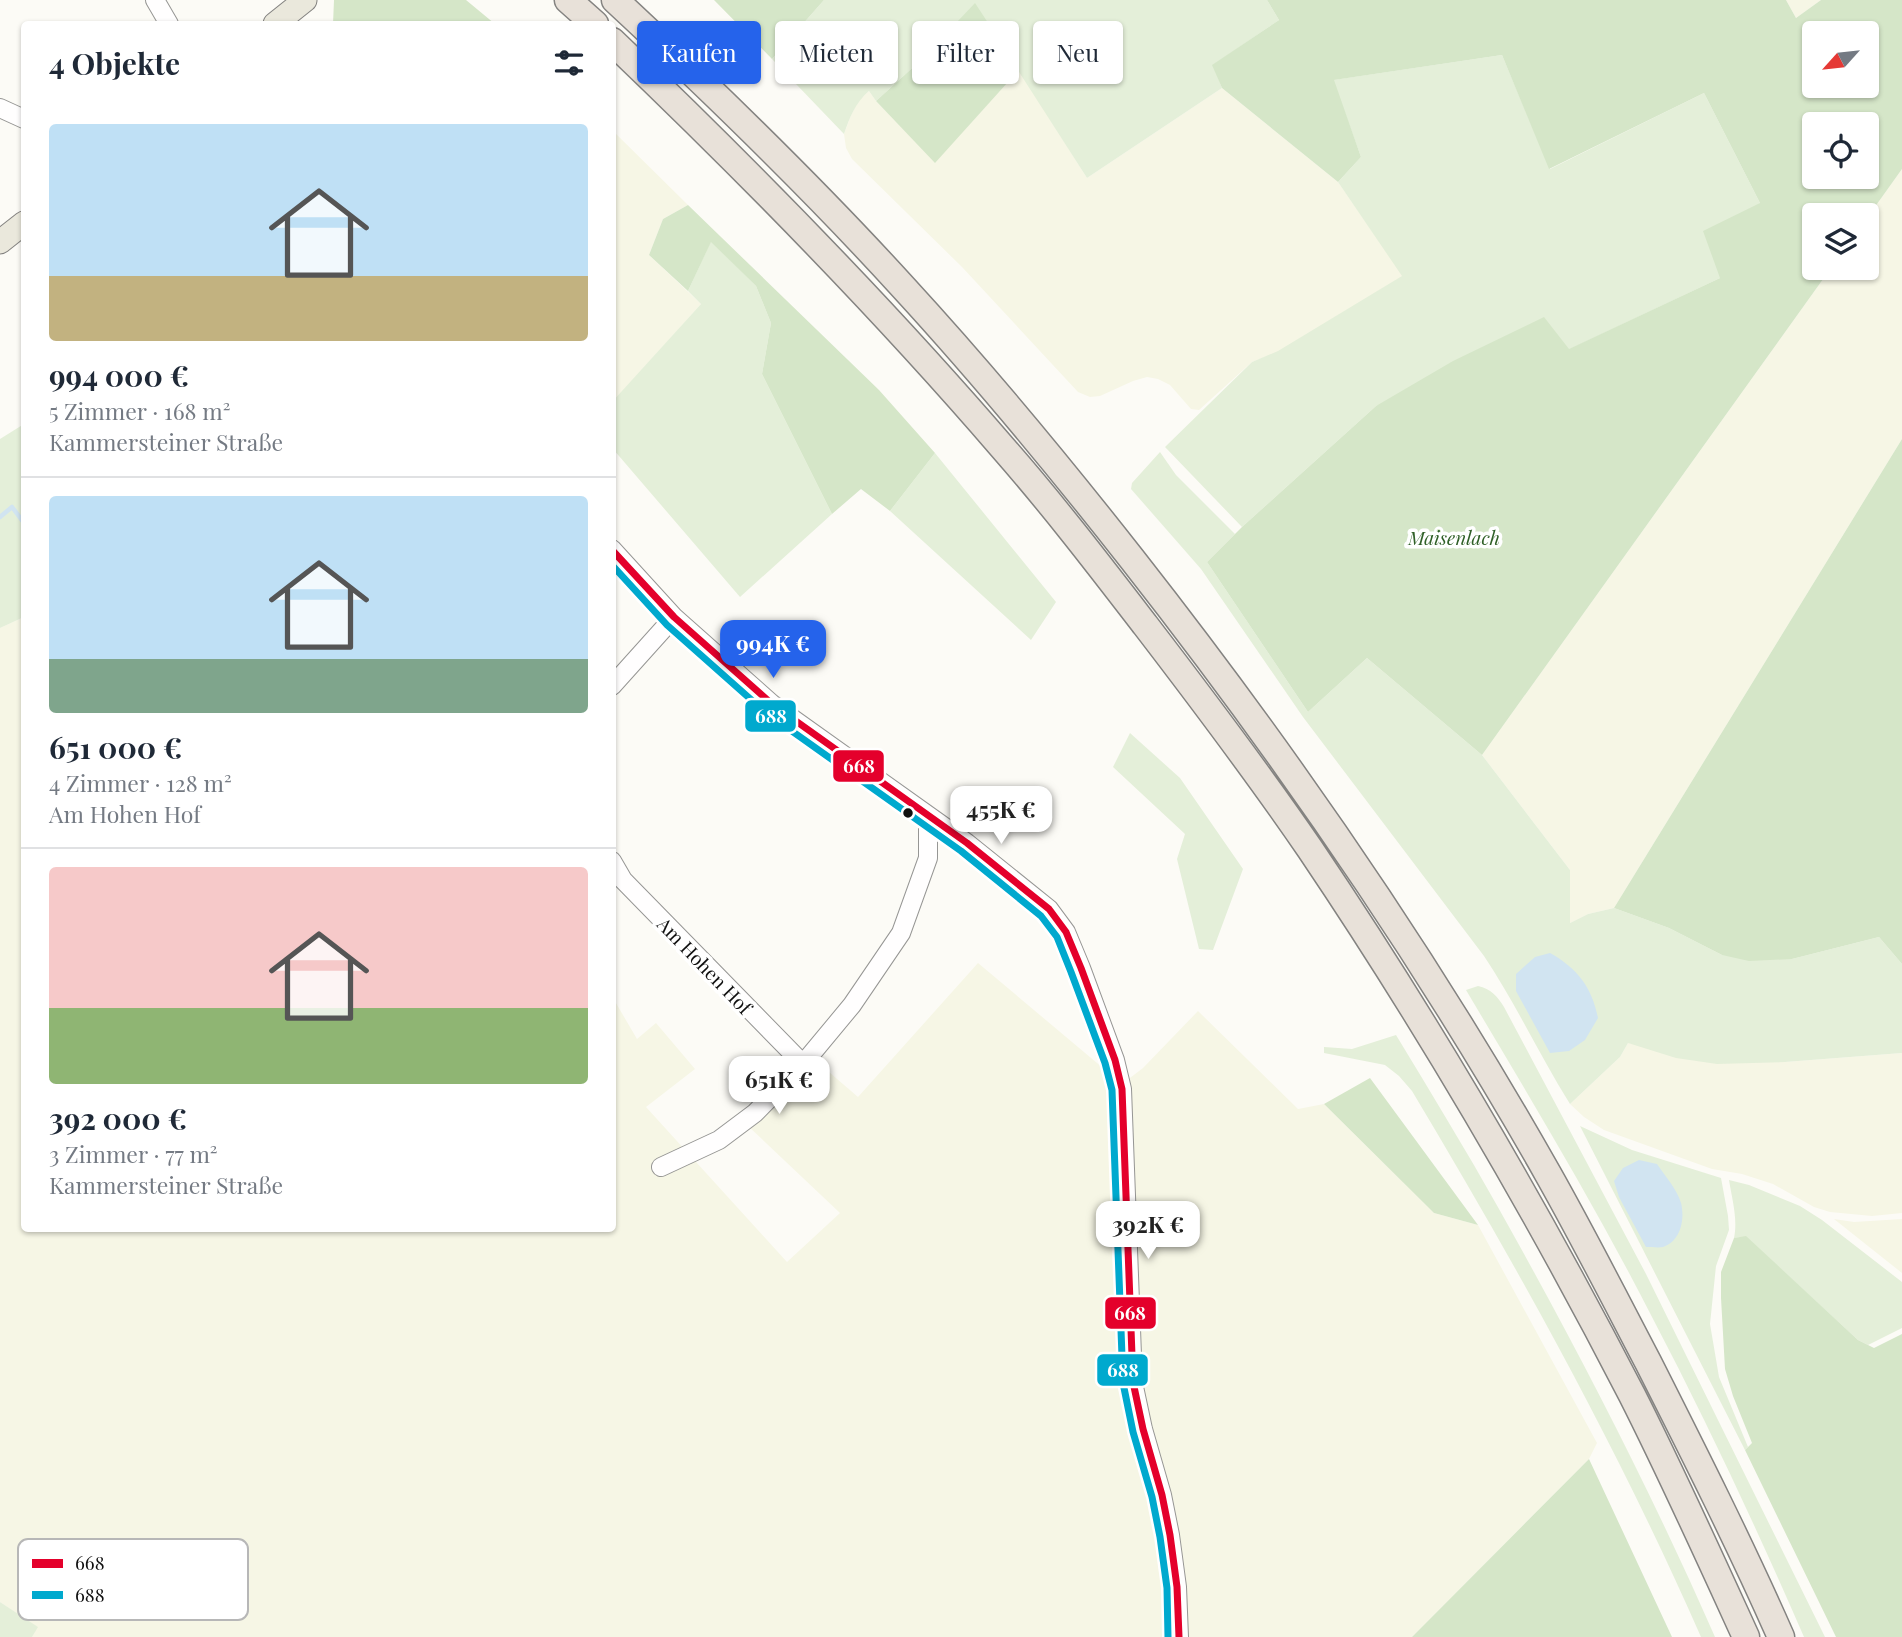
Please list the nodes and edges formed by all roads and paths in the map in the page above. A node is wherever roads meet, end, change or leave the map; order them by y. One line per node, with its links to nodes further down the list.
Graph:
1 (155, 0): 5 (street)
2 (305, 0): 6 (main road)
3 (568, 0): 7 (highway)
4 (615, 0): 22 (highway)
5 (167, 21)
6 (279, 21)
7 (592, 21)
8 (616, 45): 21 (highway)
9 (0, 108): 10 (street)
10 (21, 118)
11 (21, 225): 12 (main road)
12 (0, 242)
13 (616, 553): 14 (street)
14 (674, 617): 15 (street); 16 (street)
15 (616, 682)
16 (928, 816): 18 (street); 20 (street)
17 (616, 867): 18 (street, Am Hohen Hof)
18 (803, 1064): 19 (street)
19 (661, 1167)
20 (1179, 1637)
21 (1746, 1637)
22 (1781, 1637)

